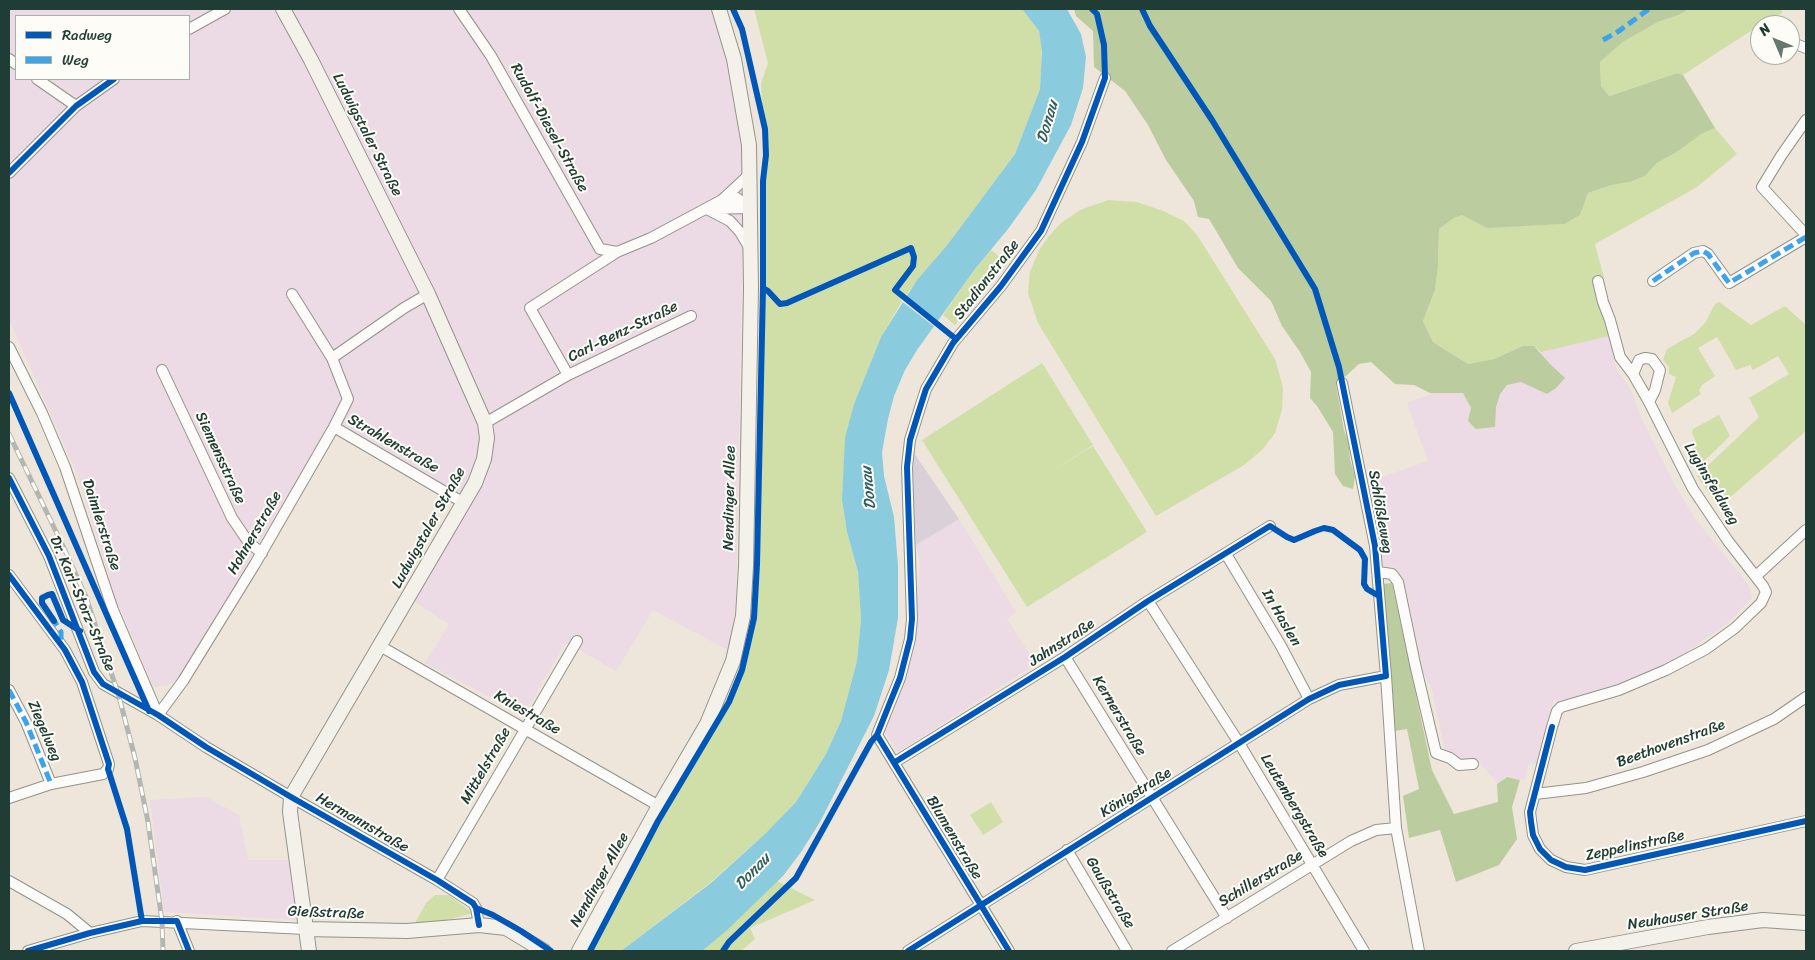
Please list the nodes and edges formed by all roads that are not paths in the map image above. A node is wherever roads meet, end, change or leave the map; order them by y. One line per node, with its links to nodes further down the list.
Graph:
1 (225, 9): 5 (street)
2 (283, 9): 22 (street, Ludwigstaler Straße)
3 (460, 9): 18 (street, Rudolf-Diesel-Straße)
4 (720, 9): 12 (street, Nendinger Allee)
5 (190, 28)
6 (1105, 78): 53 (street, Stadionstraße)
7 (38, 80): 9 (street)
8 (113, 80): 9 (street)
9 (76, 106): 11 (street)
10 (1806, 120): 16 (street)
11 (9, 173)
12 (749, 175): 13 (street, Carl-Benz-Straße); 14 (street, Nendinger Allee)
13 (722, 200): 14 (street); 15 (street, Carl-Benz-Straße)
14 (749, 208): 15 (street, Carl-Benz-Straße); 17 (street, Nendinger Allee)
15 (707, 209): 17 (street); 18 (street, Carl-Benz-Straße)
16 (1806, 236): 20 (street)
17 (749, 247): 60 (street, Nendinger Allee)
18 (617, 252): 28 (street, Carl-Benz-Straße)
19 (1598, 281): 27 (street, Luginsfeldweg)
20 (1653, 281)
21 (292, 294): 25 (street, Hohnerstraße)
22 (428, 294): 25 (street); 31 (street, Ludwigstaler Straße)
23 (691, 316): 28 (street, Carl-Benz-Straße)
24 (9, 346): 50 (street, Daimlerstraße)
25 (332, 358): 32 (street, Hohnerstraße)
26 (162, 370): 37 (street, Siemensstraße)
27 (1633, 374): 30 (street, Luginsfeldweg); 30 (street)
28 (568, 376): 31 (street, Carl-Benz-Straße)
29 (1342, 383): 39 (street, Schlößleweg)
30 (1649, 402): 41 (street, Luginsfeldweg)
31 (485, 423): 34 (street, Ludwigstaler Straße)
32 (334, 427): 34 (street, Strahlenstraße); 37 (street, Hohnerstraße)
33 (9, 478): 50 (street, Dr. Karl-Storz-Straße)
34 (464, 503): 44 (street, Ludwigstaler Straße)
35 (1270, 526): 38 (street, Jahnstraße)
36 (1806, 530): 41 (street)
37 (262, 552): 50 (street, Hohnerstraße)
38 (1226, 554): 42 (street, Jahnstraße); 49 (street, In Haslen)
39 (1378, 572): 46 (street, Schlößleweg); 54 (street, Schlößleweg)
40 (9, 575): 55 (street)
41 (1756, 576): 56 (street, Zeppelinstraße)
42 (1148, 601): 45 (street, Jahnstraße); 52 (street, Leutenbergstraße)
43 (577, 641): 51 (street, Mittelstraße)
44 (380, 646): 51 (street, Kniestraße); 57 (street, Ludwigstaler Straße)
45 (1066, 657): 53 (street, Jahnstraße); 59 (street, Kernerstraße)
46 (1386, 676): 49 (street, Königstraße); 62 (street, Schlößleweg)
47 (10, 695): 55 (street, Ziegelweg)
48 (1806, 697): 56 (street, Beethovenstraße)
49 (1309, 699): 52 (street, Königstraße)
50 (158, 715): 57 (street, Hermannstraße)
51 (525, 730): 60 (street, Kniestraße); 65 (street, Mittelstraße)
52 (1239, 743): 59 (street, Königstraße); 64 (street, Leutenbergstraße)
53 (895, 762): 67 (street, Blumenstraße)
54 (1473, 764)
55 (51, 784): 58 (street)
56 (1535, 794): 61 (street, Zeppelinstraße)
57 (291, 797): 65 (street, Hermannstraße); 72 (street)
58 (9, 798)
59 (1151, 798): 63 (street, Königstraße); 68 (street, Kernerstraße)
60 (658, 806): 78 (street, Nendinger Allee)
61 (1806, 820)
62 (1396, 828): 64 (street, Schillerstraße); 84 (street, Schlößleweg)
63 (1067, 850): 67 (street, Königstraße); 81 (street, Gaußstraße)
64 (1313, 866): 68 (street, Schillerstraße); 83 (street, Leutenbergstraße)
65 (437, 880): 71 (street, Hermannstraße)
66 (9, 881): 73 (street)
67 (980, 906): 79 (street, Königstraße); 80 (street, Blumenstraße)
68 (1227, 918): 82 (street, Schillerstraße)
69 (174, 922): 72 (street, Gießstraße); 73 (street, Gießstraße); 75 (street)
70 (1806, 923): 85 (street, Neuhauser Straße)
71 (479, 925): 72 (street, Gießstraße); 77 (street)
72 (306, 929): 76 (street)
73 (90, 933): 74 (street, Gießstraße)
74 (28, 951)
75 (189, 951)
76 (309, 951)
77 (544, 951)
78 (579, 951)
79 (908, 951)
80 (1009, 951)
81 (1127, 951)
82 (1172, 951)
83 (1364, 951)
84 (1419, 951)
85 (1576, 951)

